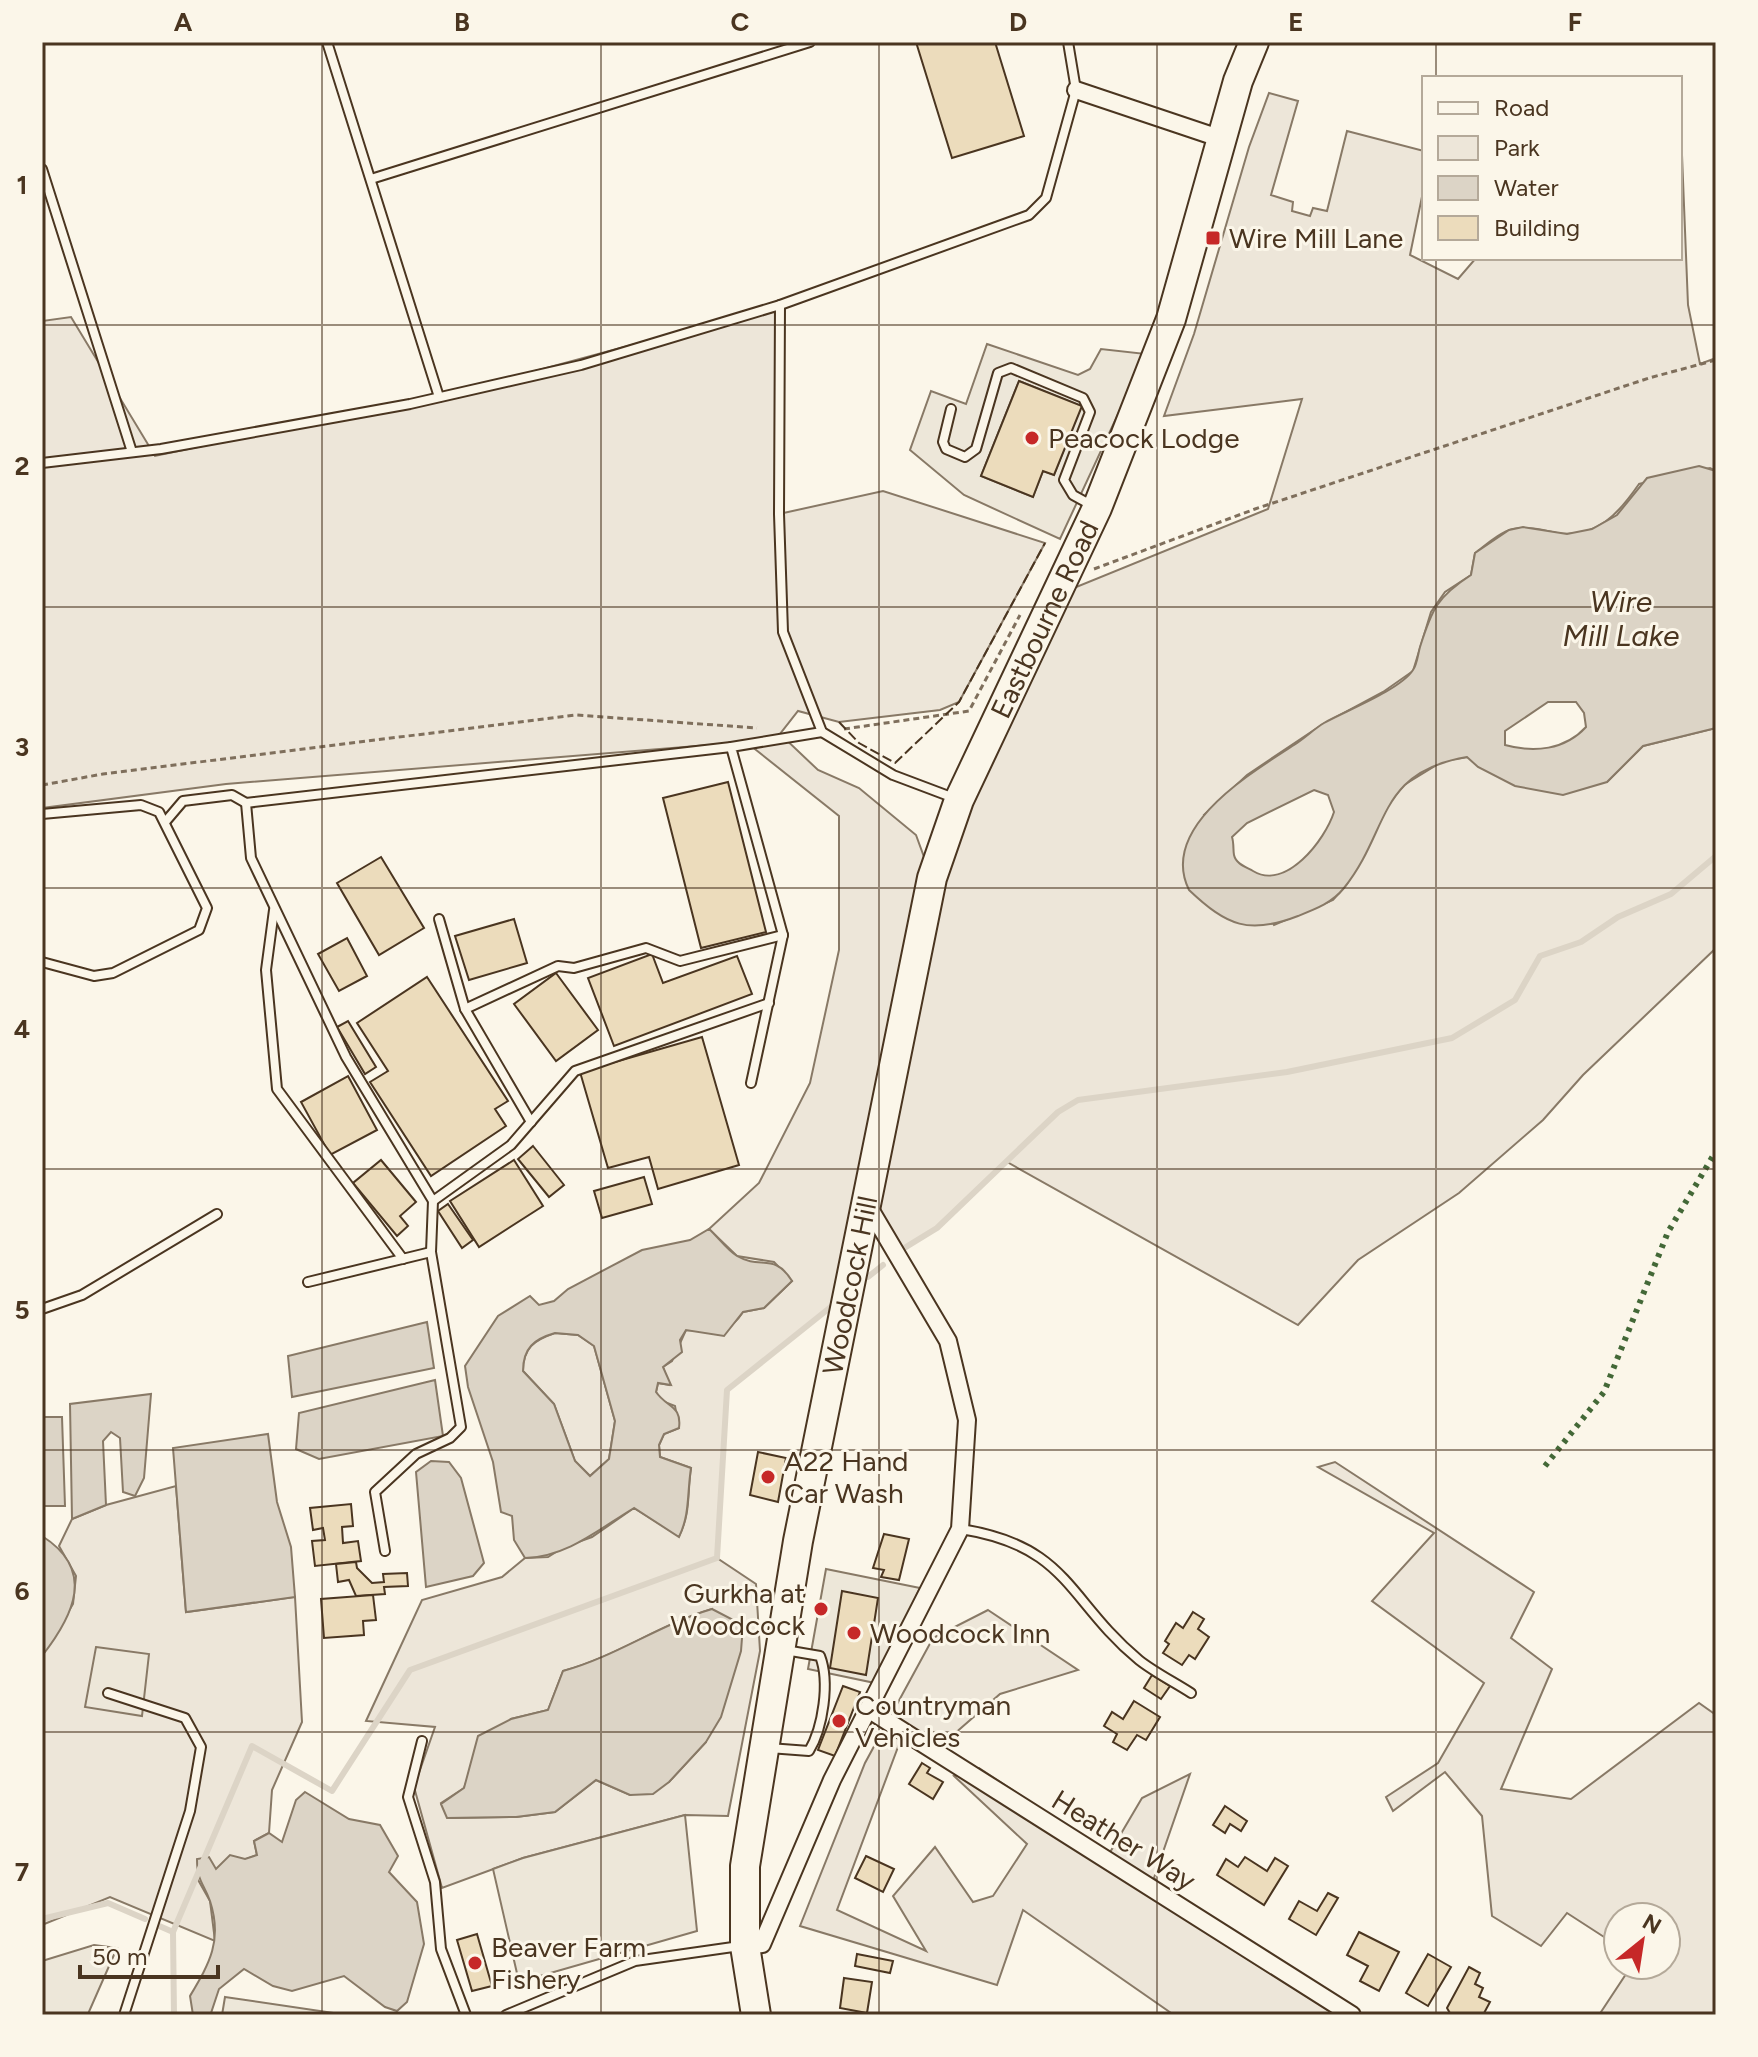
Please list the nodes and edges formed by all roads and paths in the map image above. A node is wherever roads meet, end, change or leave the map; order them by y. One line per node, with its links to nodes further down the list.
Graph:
1 (327, 42): 8 (lane)
2 (810, 42): 8 (lane)
3 (1068, 42): 5 (lane)
4 (1254, 42): 6 (highway, Eastbourne Road)
5 (1076, 90): 6 (street); 10 (lane)
6 (1222, 139): 16 (highway, Eastbourne Road)
7 (42, 169): 9 (lane)
8 (371, 179): 12 (lane)
9 (44, 185): 14 (lane)
10 (780, 305): 12 (lane); 20 (lane)
11 (1716, 360): 17 (path)
12 (439, 397): 14 (lane)
13 (951, 409): 16 (lane)
14 (132, 452): 15 (lane)
15 (42, 463)
16 (1097, 508): 17 (highway, Eastbourne Road)
17 (1066, 579): 23 (highway, Eastbourne Road)
18 (949, 714): 20 (path)
19 (760, 728): 22 (path)
20 (822, 732): 21 (lane); 23 (lane)
21 (731, 747): 24 (lane); 29 (lane)
22 (42, 785)
23 (959, 800): 36 (highway, Eastbourne Road)
24 (246, 803): 26 (lane); 27 (lane)
25 (42, 814): 26 (lane)
26 (166, 821): 30 (lane)
27 (275, 908): 35 (lane); 39 (lane)
28 (439, 919): 32 (lane)
29 (783, 935): 31 (lane); 32 (lane)
30 (42, 962)
31 (769, 1003): 33 (lane); 34 (lane)
32 (465, 1009): 34 (lane)
33 (751, 1083)
34 (531, 1122): 35 (lane)
35 (433, 1201): 38 (lane)
36 (867, 1204): 42 (street, Woodcock Hill); 44 (highway, Woodcock Hill)
37 (217, 1214): 41 (lane)
38 (431, 1252): 39 (lane); 43 (lane)
39 (403, 1259): 40 (lane)
40 (308, 1282)
41 (42, 1309)
42 (960, 1529): 46 (lane); 47 (street, Woodcock Hill)
43 (385, 1551)
44 (780, 1649): 49 (highway, Woodcock Hill); 49 (lane)
45 (108, 1693): 51 (lane)
46 (1191, 1693)
47 (868, 1709): 50 (street, Woodcock Hill); 55 (street, Heather Way)
48 (422, 1741): 52 (lane)
49 (764, 1747): 50 (highway, Woodcock Hill)
50 (745, 1946): 53 (lane); 54 (highway, Woodcock Hill)
51 (124, 2015)
52 (466, 2015)
53 (506, 2015)
54 (756, 2015)
55 (1352, 2015)

